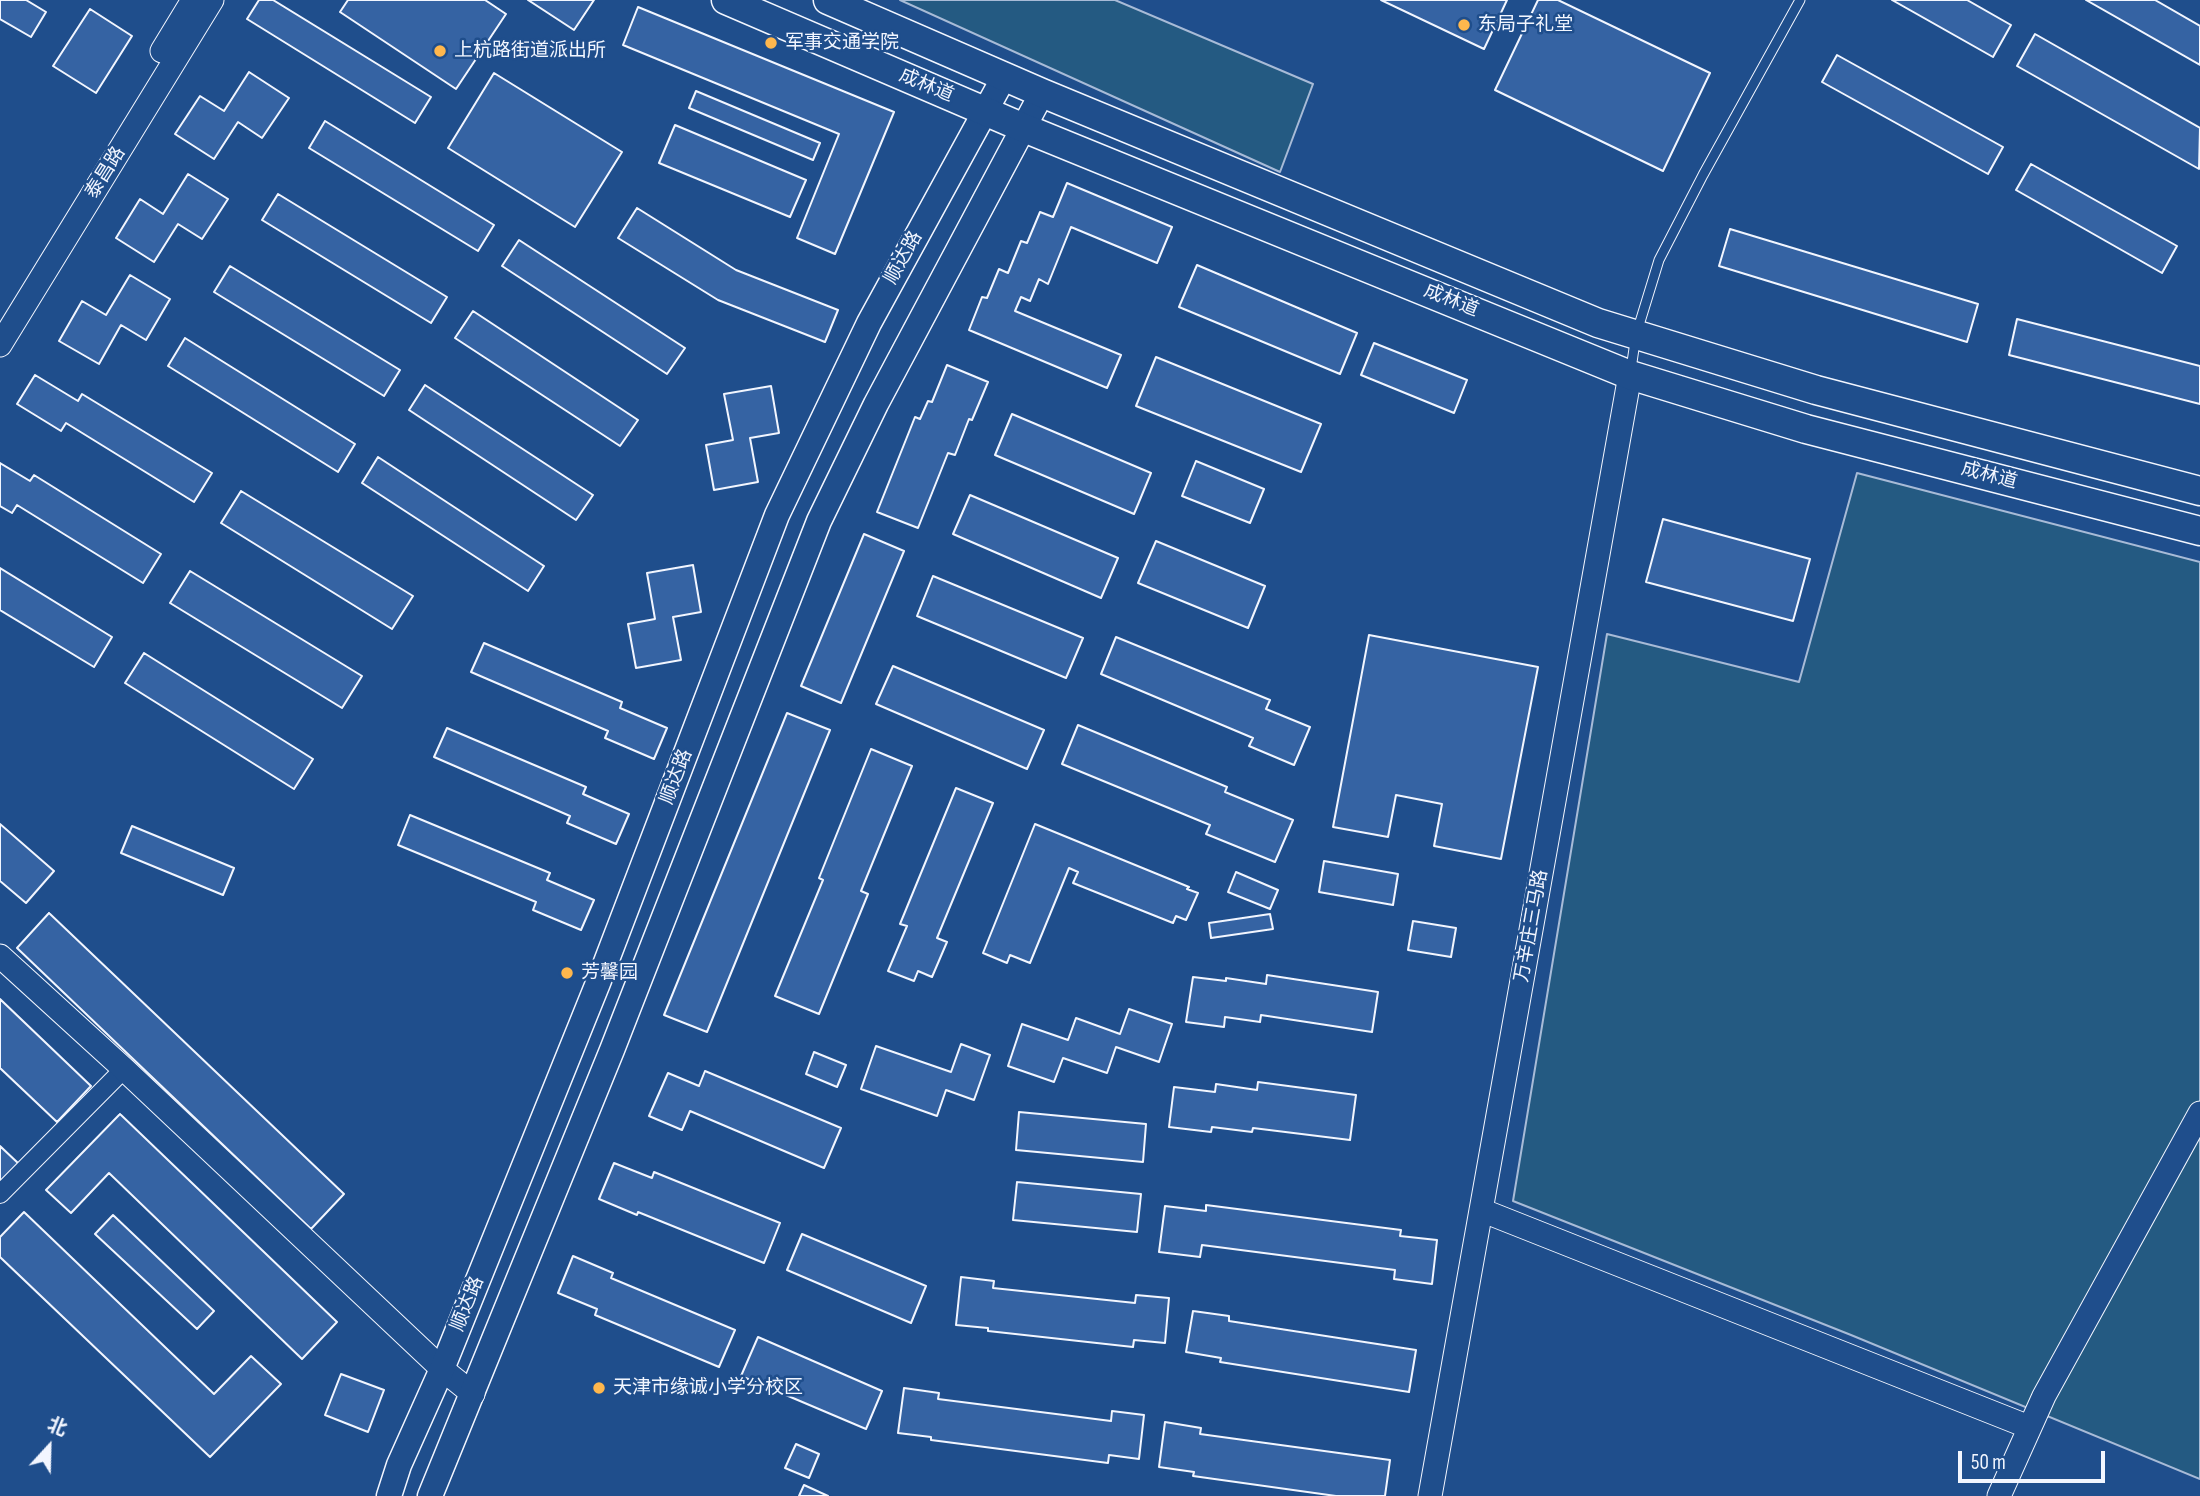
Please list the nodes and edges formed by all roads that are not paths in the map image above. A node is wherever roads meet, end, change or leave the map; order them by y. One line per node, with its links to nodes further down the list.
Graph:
1 (193, 0): 10 (street, 泰昌路)
2 (212, 0): 12 (street, 泰昌路)
3 (726, 0): 8 (main road, 成林道)
4 (828, 0): 6 (main road, 成林道)
5 (1800, 0): 11 (lane)
6 (1004, 77): 7 (main road, 成林道); 8 (main road, 顺达路)
7 (1042, 93): 9 (main road, 顺达路); 11 (main road, 成林道)
8 (984, 111): 9 (main road, 成林道); 21 (main road, 顺达路)
9 (1024, 128): 13 (main road, 成林道); 22 (main road, 顺达路)
10 (0, 316)
11 (1636, 335): 13 (lane); 14 (main road, 成林道)
12 (0, 345)
13 (1630, 375): 15 (main road, 成林道); 20 (street, 万辛庄三马路)
14 (2200, 491)
15 (2200, 531)
16 (0, 956): 17 (street)
17 (124, 1069): 19 (street); 21 (street)
18 (2200, 1113): 23 (street)
19 (0, 1194)
20 (1481, 1210): 23 (street); 25 (street, 万辛庄三马路)
21 (442, 1369): 22 (street); 24 (main road, 顺达路)
22 (474, 1394): 26 (main road, 顺达路)
23 (2029, 1427): 29 (street)
24 (399, 1465): 27 (main road); 28 (main road, 顺达路)
25 (1432, 1487)
26 (433, 1491)
27 (382, 1496)
28 (389, 1496)
29 (1999, 1496)

